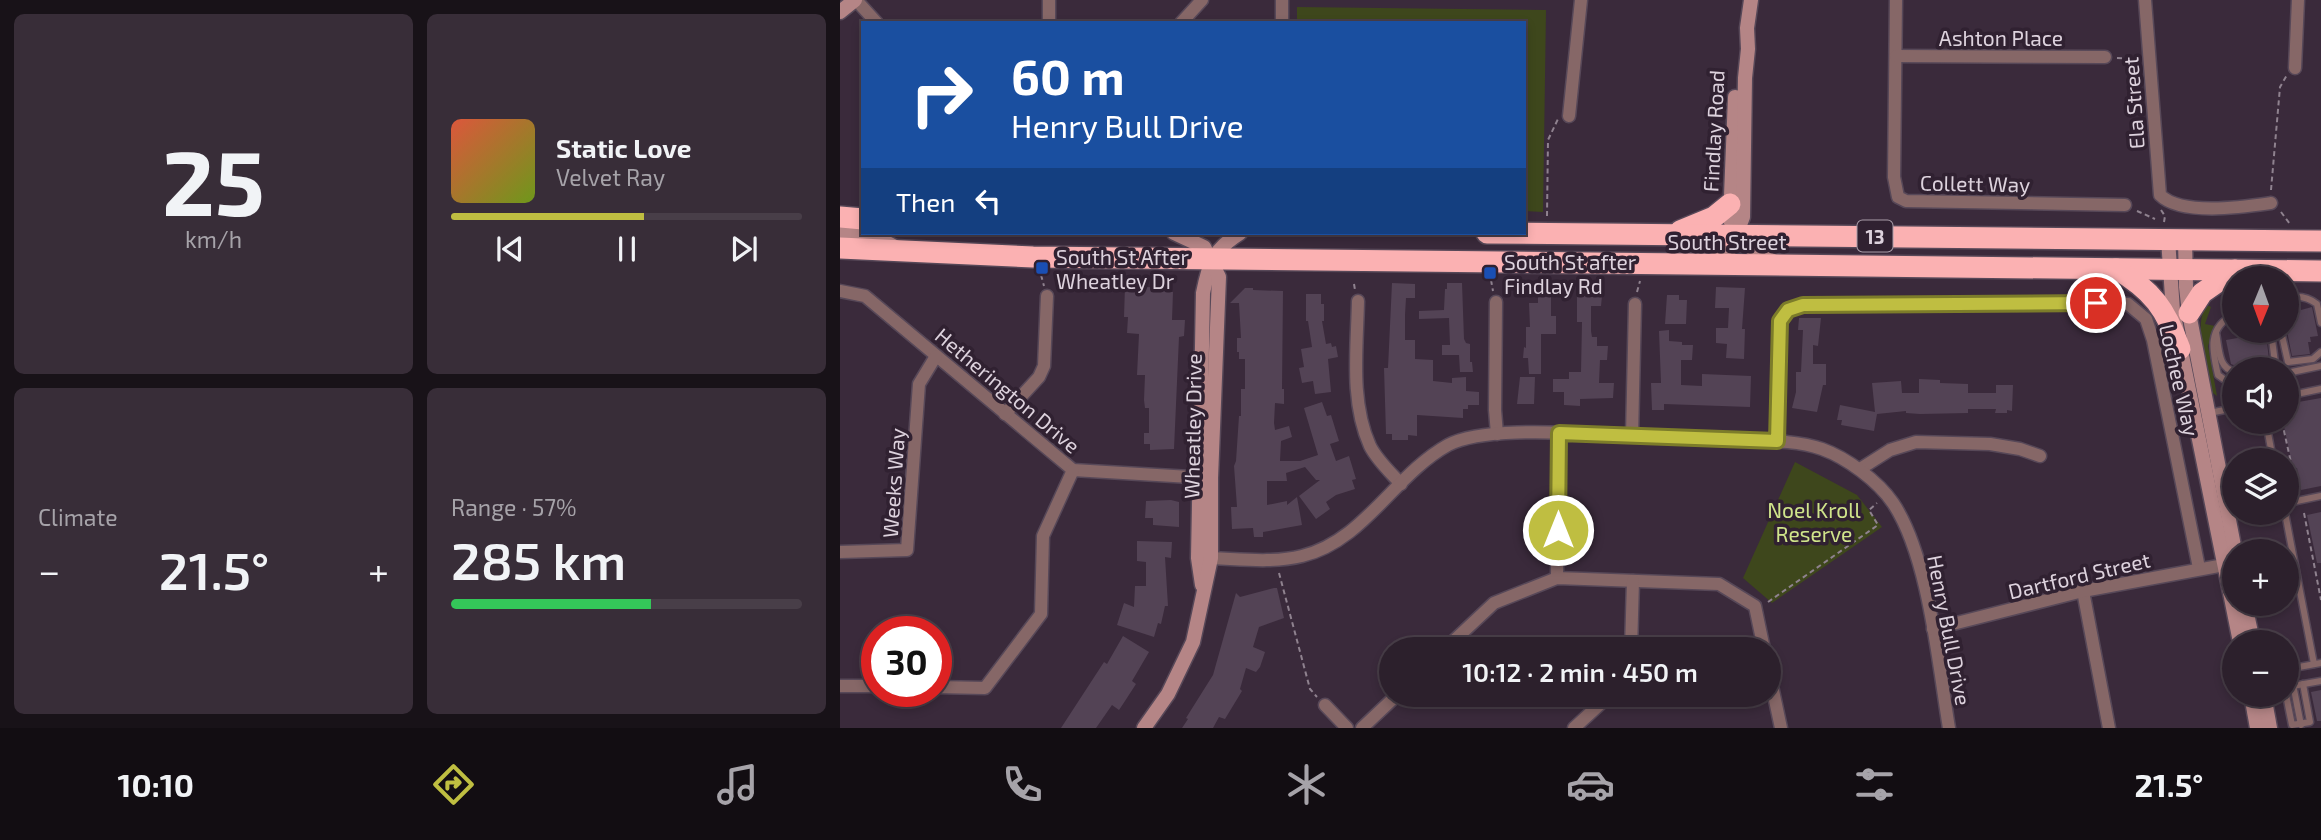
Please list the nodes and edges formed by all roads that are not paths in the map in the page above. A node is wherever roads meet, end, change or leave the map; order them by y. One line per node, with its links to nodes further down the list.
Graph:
1 (856, 0): 10 (main road); 11 (street)
2 (1049, 0): 12 (street)
3 (1202, 0): 13 (street)
4 (1282, 0): 14 (street)
5 (1581, 0): 19 (street)
6 (1751, 0): 15 (main road, Findlay Road)
7 (1896, 0): 16 (street, Collett Way)
8 (2145, 0): 20 (street, Ela Street)
9 (2298, 0): 18 (street)
10 (840, 12)
11 (875, 21)
12 (1049, 21)
13 (1183, 21)
14 (1282, 21)
15 (1747, 28): 21 (main road, Findlay Road); 32 (main road, Findlay Road)
16 (1896, 56): 17 (street, Ashton Place); 22 (street, Collett Way)
17 (2105, 58)
18 (2295, 68)
19 (1569, 116)
20 (2271, 203)
21 (1730, 204): 27 (highway); 32 (main road, Findlay Road)
22 (2125, 205)
23 (840, 217): 24 (highway)
24 (861, 219)
25 (840, 233): 28 (main road)
26 (1526, 233): 27 (highway, South Street / 13)
27 (1668, 234): 32 (highway, South Street / 13)
28 (861, 235)
29 (863, 235): 36 (main road)
30 (1178, 235): 37 (main road)
31 (1237, 235): 37 (main road)
32 (1738, 236): 33 (highway, South Street / 13); 38 (main road); 39 (main road)
33 (2176, 239): 34 (highway, South Street / 13); 41 (main road)
34 (2321, 241)
35 (840, 248): 36 (highway, South Street / 13)
36 (908, 253): 37 (highway, South Street / 13)
37 (1211, 260): 38 (highway, South Street / 13); 76 (main road, Wheatley Drive)
38 (1703, 266): 39 (highway, South Street / 13)
39 (1783, 266): 40 (highway, South Street / 13)
40 (2114, 268): 41 (highway, South Street / 13); 57 (highway)
41 (2177, 269): 42 (highway, South Street / 13); 52 (main road); 57 (main road)
42 (2222, 270)
43 (2300, 271): 44 (highway, South Street / 13)
44 (2321, 271)
45 (2222, 279): 52 (highway)
46 (840, 291): 59 (street, Hetherington Drive)
47 (1047, 296): 67 (street)
48 (2300, 297): 54 (lane)
49 (1358, 301): 78 (street)
50 (1496, 302): 70 (street)
51 (1635, 304): 71 (street)
52 (2189, 313): 68 (main road)
53 (2222, 322): 55 (lane)
54 (2321, 323)
55 (2216, 332): 60 (lane); 63 (lane)
56 (2284, 343): 58 (lane)
57 (2180, 349): 68 (main road)
58 (2321, 352)
59 (936, 356): 67 (street, Hetherington Drive); 83 (street, Weeks Way)
60 (2222, 358)
61 (2321, 366): 62 (lane)
62 (2299, 371)
63 (2222, 378)
64 (2321, 389): 65 (lane)
65 (2299, 394)
66 (2222, 411): 68 (lane)
67 (1005, 414): 75 (street, Hetherington Drive)
68 (2200, 415): 77 (main road); 82 (main road)
69 (1559, 433): 70 (street, Henry Bull Drive); 71 (street, Henry Bull Drive); 87 (street)
70 (1497, 434): 78 (street, Henry Bull Drive)
71 (1632, 436): 72 (street, Henry Bull Drive)
72 (1777, 441): 74 (street, Henry Bull Drive); 86 (street, Lochee Way)
73 (2040, 456): 74 (street)
74 (1860, 469): 90 (street, Henry Bull Drive)
75 (1073, 470): 76 (street, Hetherington Drive); 101 (street)
76 (1206, 478): 84 (main road, Wheatley Drive)
77 (2222, 481)
78 (1401, 484): 84 (street, Henry Bull Drive)
79 (2321, 496): 80 (lane)
80 (2299, 501)
81 (2288, 525): 94 (lane)
82 (2225, 539)
83 (840, 552)
84 (1205, 558): 111 (main road, Wheatley Drive)
85 (2222, 565): 86 (street, Dartford Street)
86 (2199, 569): 89 (street, Dartford Street)
87 (1557, 578): 88 (street); 91 (street)
88 (1633, 581): 92 (street); 93 (street)
89 (2083, 591): 90 (street, Dartford Street); 117 (street)
90 (1933, 629): 116 (street, Henry Bull Drive)
91 (1458, 637)
92 (1632, 637)
93 (1762, 637)
94 (2317, 664): 95 (lane)
95 (2299, 667)
96 (2321, 681): 97 (lane)
97 (2303, 684): 98 (lane); 110 (lane)
98 (2299, 685)
99 (840, 686): 100 (street)
100 (861, 686)
101 (952, 687)
102 (1325, 705): 112 (street)
103 (1384, 707): 113 (street)
104 (1597, 707): 114 (street)
105 (1776, 707): 115 (street)
106 (2253, 707): 118 (main road)
107 (2266, 707): 119 (main road)
108 (2288, 707): 110 (lane)
109 (2296, 707): 110 (lane)
110 (2302, 726)
111 (1144, 728)
112 (1347, 728)
113 (1362, 728)
114 (1574, 728)
115 (1781, 728)
116 (1949, 728)
117 (2109, 728)
118 (2257, 728)
119 (2270, 728)

